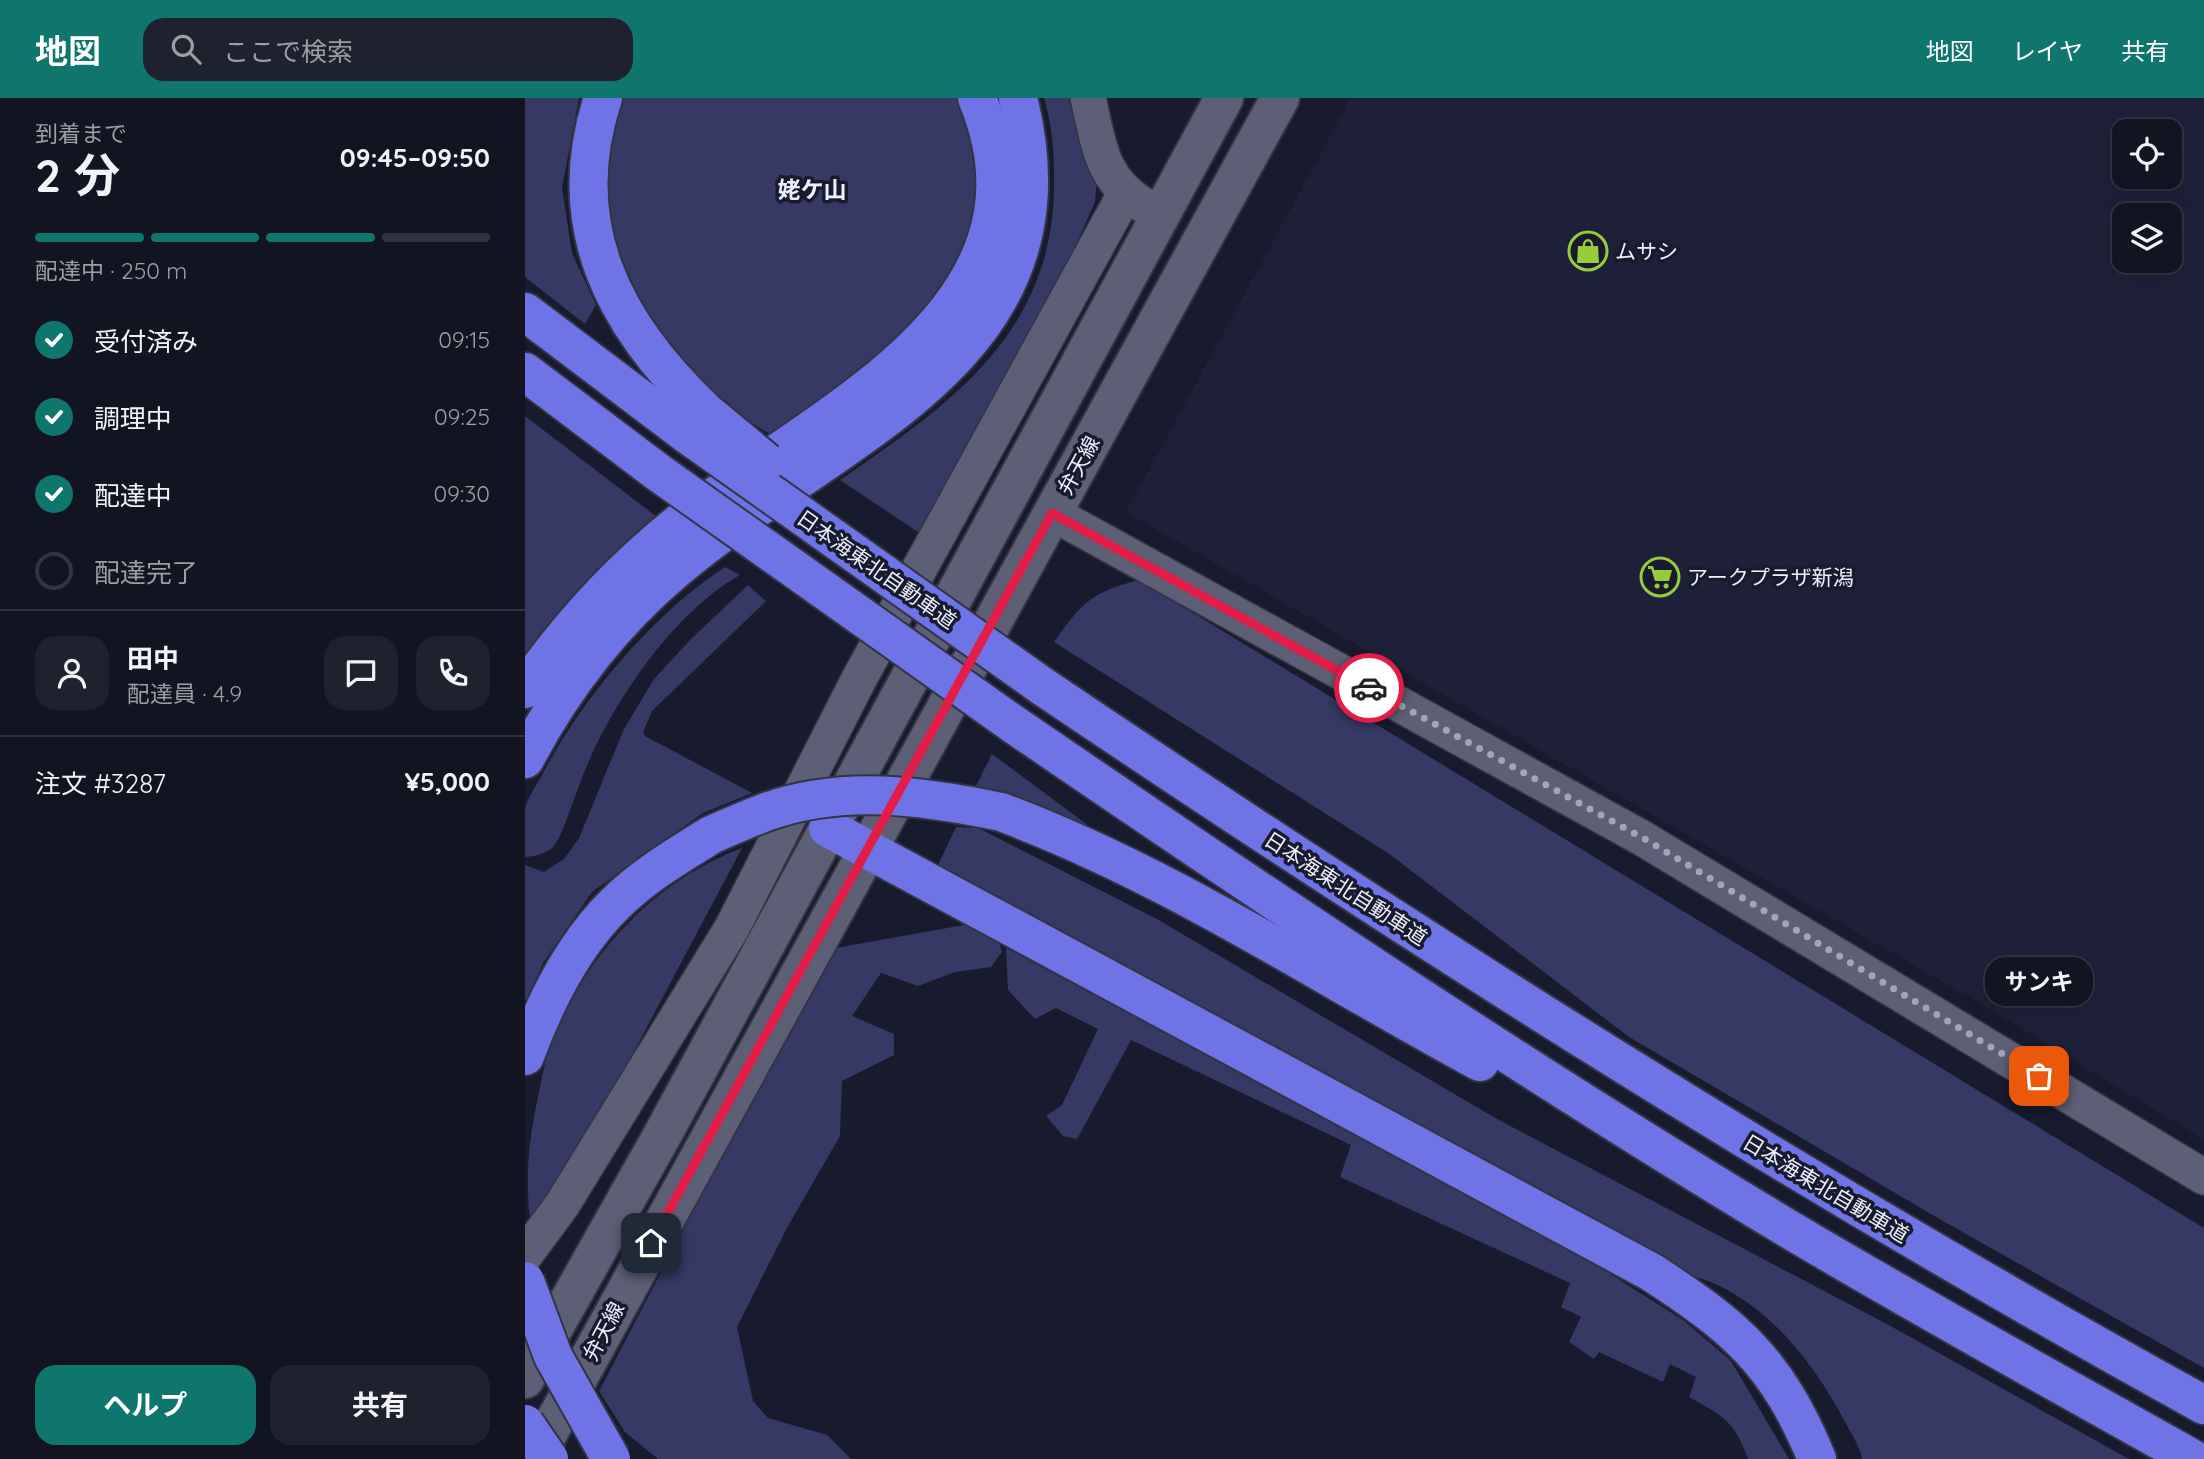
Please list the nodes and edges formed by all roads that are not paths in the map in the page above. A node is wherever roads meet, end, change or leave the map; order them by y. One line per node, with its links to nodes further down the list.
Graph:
1 (603, 98): 11 (highway)
2 (977, 98): 13 (highway)
3 (1018, 98): 14 (highway)
4 (1088, 98): 7 (street)
5 (1224, 98): 8 (street, 弁天線)
6 (1280, 98): 12 (street, 弁天線)
7 (1125, 194): 8 (street); 20 (street)
8 (1160, 216): 15 (street, 弁天線)
9 (525, 312): 11 (highway)
10 (525, 372): 19 (highway, bridge)
11 (697, 423): 24 (highway, 日本海東北自動車道, bridge)
12 (1052, 513): 16 (street, 弁天線); 18 (street)
13 (525, 689)
14 (525, 760)
15 (828, 828): 16 (highway); 23 (street, 弁天線)
16 (867, 848): 26 (street, 弁天線); 30 (highway)
17 (525, 1056): 19 (highway, bridge)
18 (2204, 1177)
19 (1787, 1228): 31 (highway)
20 (525, 1255)
21 (525, 1281): 29 (highway, bridge)
22 (525, 1354): 28 (highway)
23 (525, 1379)
24 (2204, 1405)
25 (525, 1424): 27 (highway, bridge)
26 (534, 1459)
27 (549, 1459)
28 (598, 1459)
29 (611, 1459)
30 (1817, 1459)
31 (2193, 1459)

